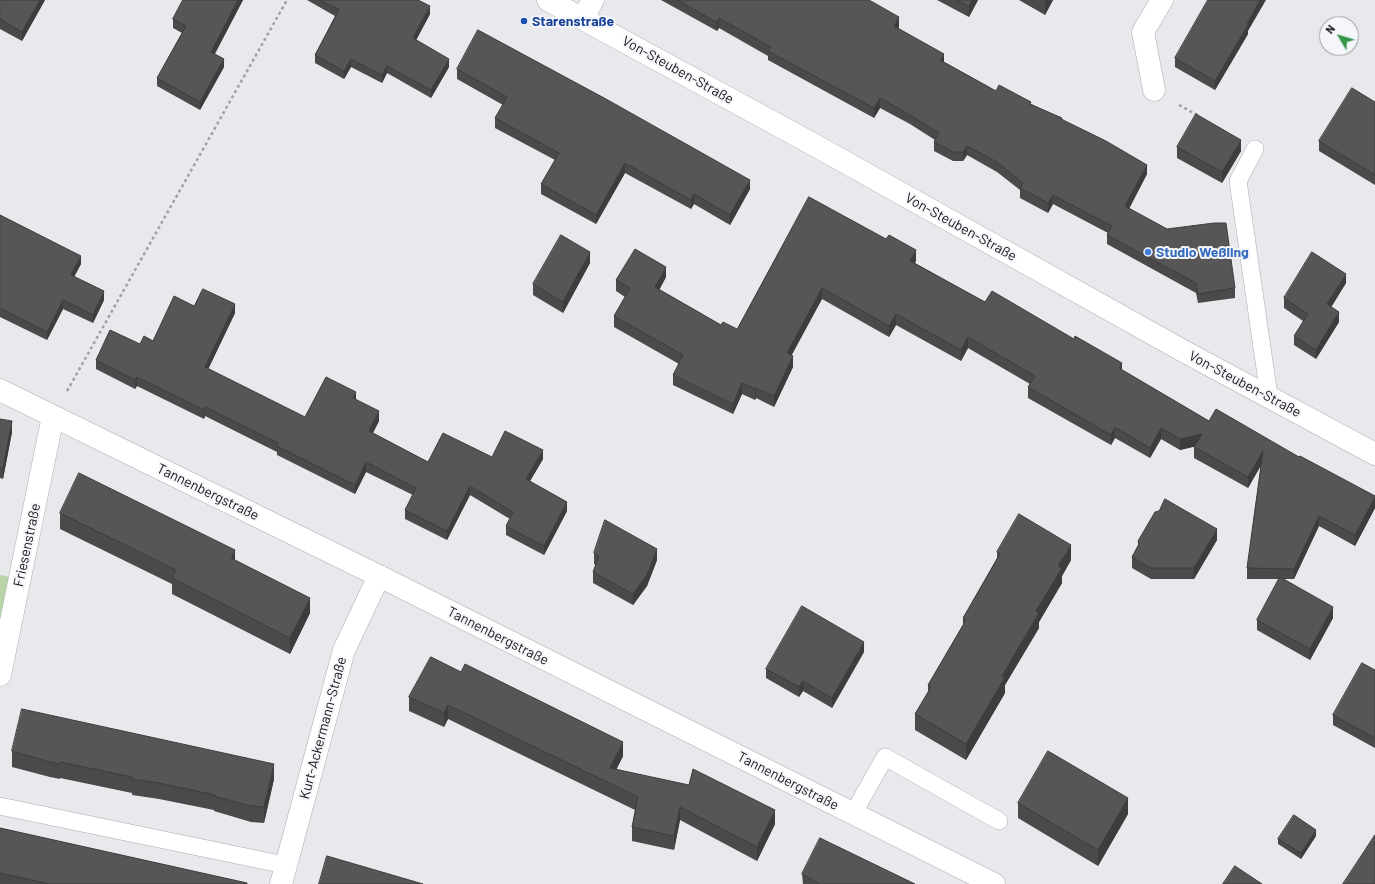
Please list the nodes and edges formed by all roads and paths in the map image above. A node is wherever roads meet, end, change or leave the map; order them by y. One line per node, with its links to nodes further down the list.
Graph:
1 (286, 0): 10 (path)
2 (548, 0): 4 (street, Von-Steuben-Straße)
3 (1162, 0): 5 (street)
4 (588, 9): 9 (street, Von-Steuben-Straße)
5 (1154, 90): 6 (path)
6 (1201, 118)
7 (1255, 149): 9 (lane)
8 (0, 390): 10 (street, Tannenbergstraße)
9 (1269, 396): 11 (street, Von-Steuben-Straße)
10 (53, 416): 12 (street, Tannenbergstraße); 13 (street, Friesenstraße)
11 (1375, 454)
12 (379, 576): 15 (street, Tannenbergstraße); 17 (street, Kurt-Ackermann-Straße)
13 (0, 675)
14 (0, 806): 17 (lane)
15 (854, 814): 16 (lane); 18 (street, Tannenbergstraße)
16 (999, 821)
17 (283, 875)
18 (994, 884)

